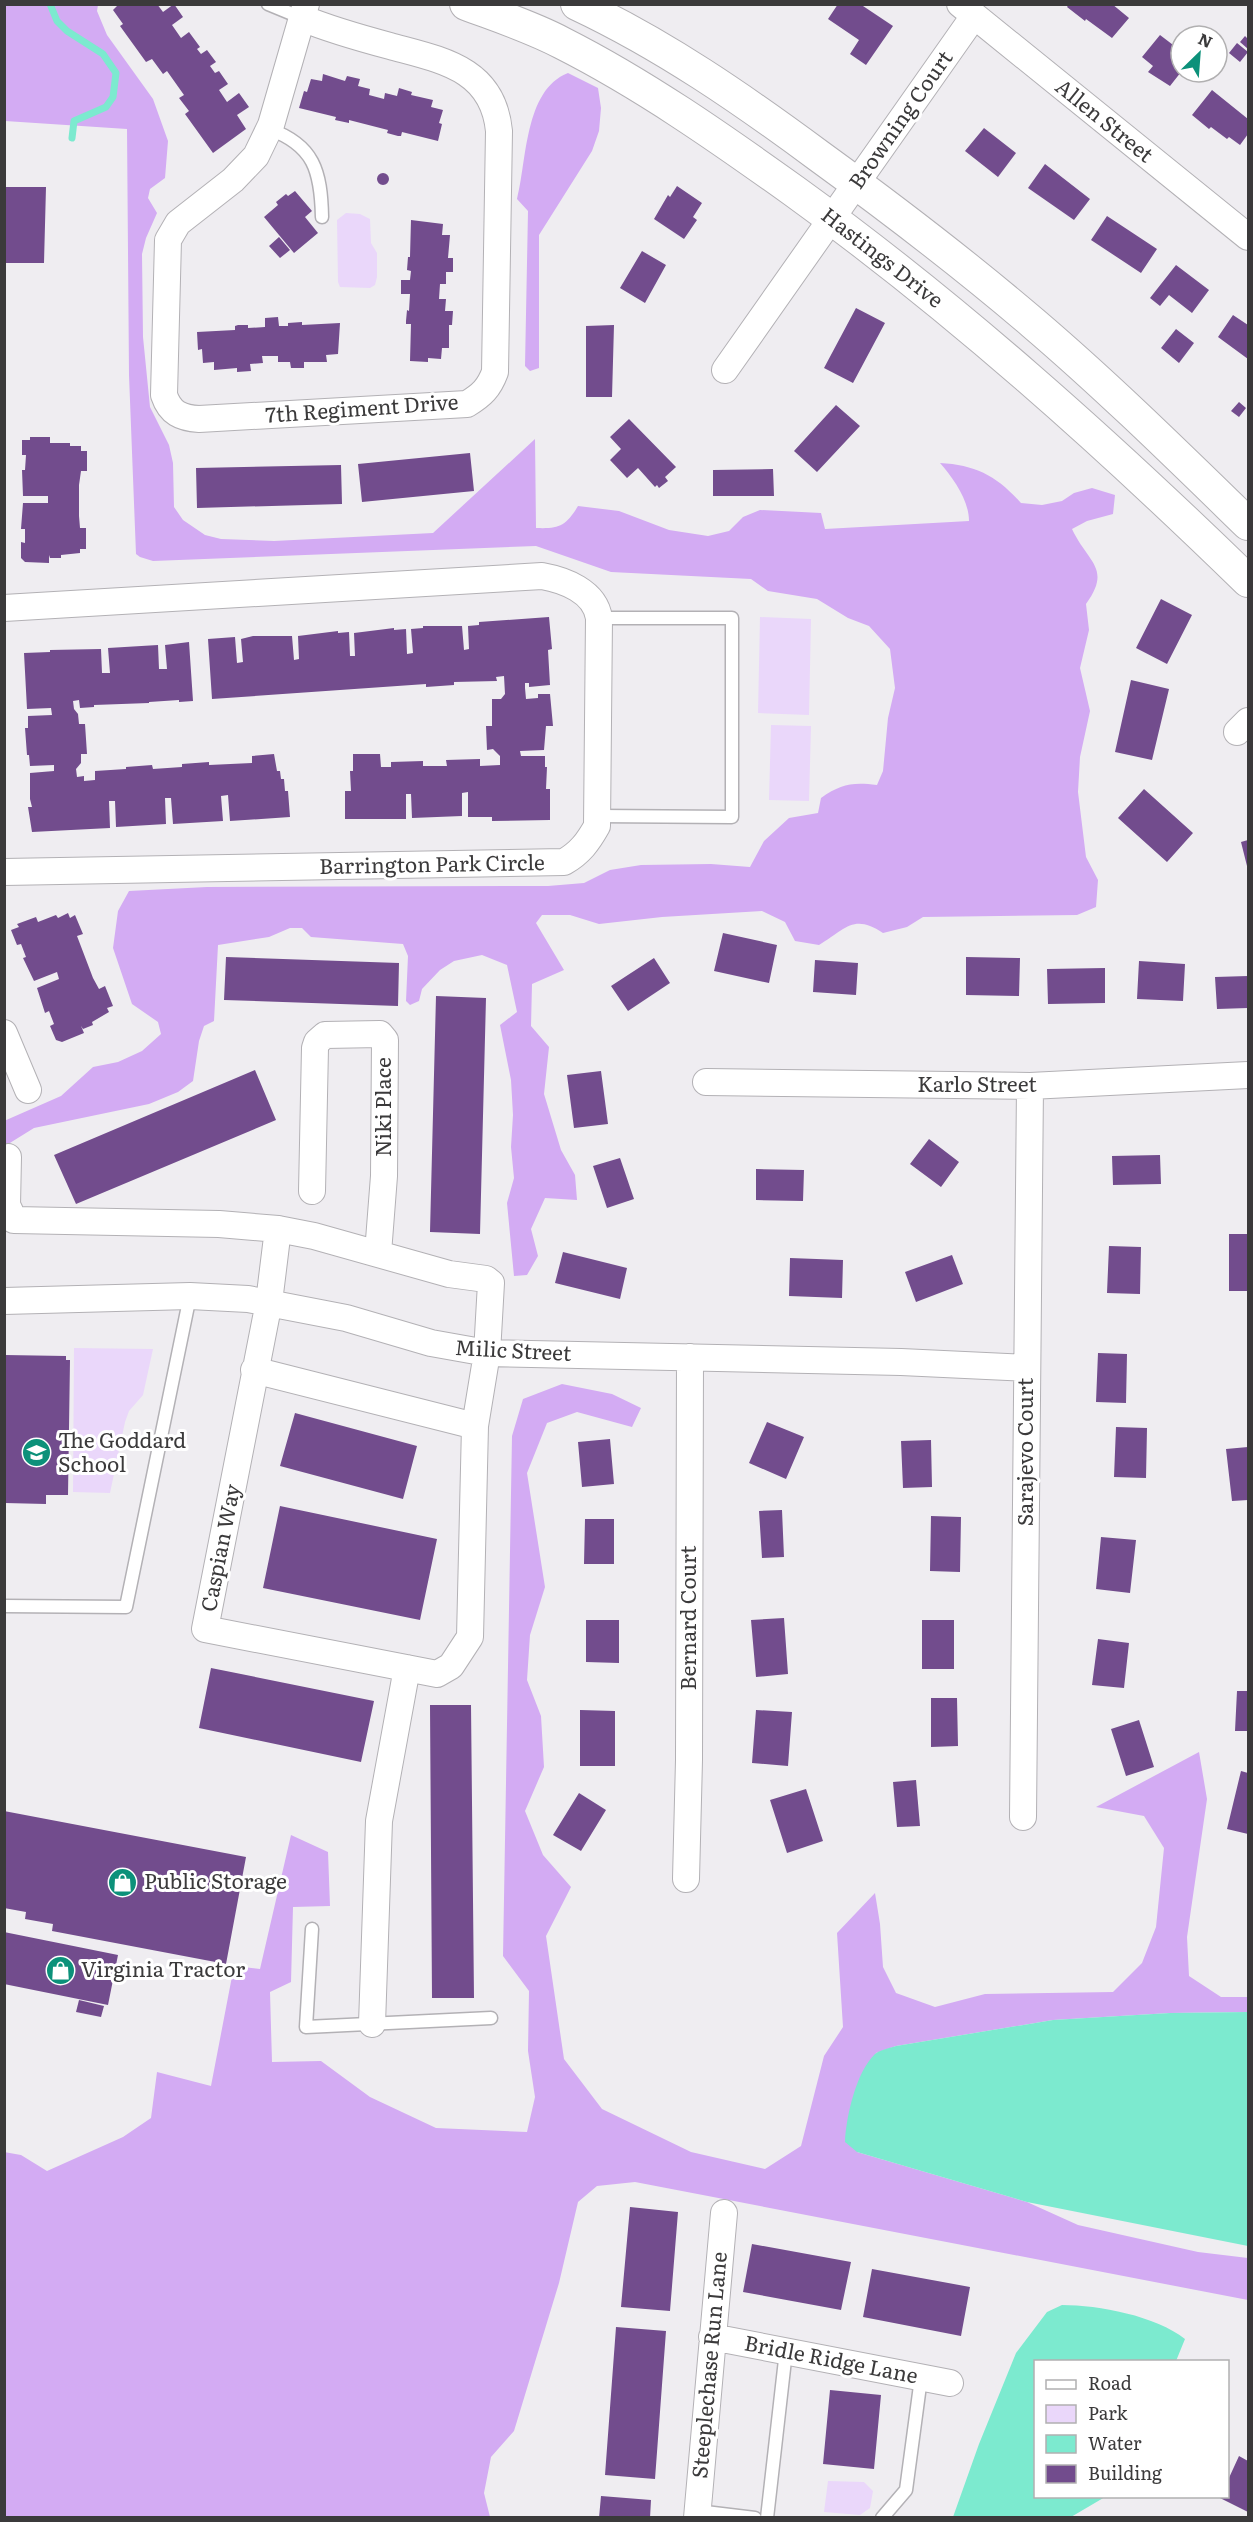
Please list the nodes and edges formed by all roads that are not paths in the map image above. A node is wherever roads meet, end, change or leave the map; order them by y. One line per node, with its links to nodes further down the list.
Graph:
1 (268, 4): 5 (lane)
2 (466, 4): 9 (street, Hastings Drive)
3 (577, 4): 7 (street, Hastings Drive)
4 (967, 10): 7 (street, Browning Court); 10 (street, Allen Street)
5 (304, 11): 6 (street, 7th Regiment Drive); 6 (street, 7th Regiment Drive)
6 (269, 129): 8 (lane)
7 (856, 183): 9 (street, Browning Court); 12 (street, Hastings Drive)
8 (322, 217)
9 (832, 218): 11 (street, Browning Court); 13 (street, Hastings Drive)
10 (1248, 237)
11 (725, 370)
12 (1248, 524)
13 (1248, 581)
14 (4, 608): 15 (street)
15 (599, 618): 16 (street, Barrington Park Circle); 16 (lane)
16 (597, 816): 17 (street, Barrington Park Circle)
17 (4, 872)
18 (4, 1033): 22 (street)
19 (1248, 1075): 21 (street, Karlo Street)
20 (706, 1082): 21 (street, Karlo Street)
21 (1030, 1086): 32 (street, Sarajevo Court)
22 (28, 1090)
23 (8, 1157): 25 (street)
24 (312, 1191): 26 (street, Niki Place)
25 (278, 1229): 26 (street); 29 (street)
26 (378, 1253): 30 (street)
27 (190, 1296): 28 (street, Milic Street); 29 (street, Milic Street); 35 (lane)
28 (4, 1301)
29 (269, 1302): 30 (street, Milic Street); 33 (street, Caspian Way)
30 (487, 1353): 31 (street, Milic Street); 34 (street, Caspian Way)
31 (690, 1357): 32 (street, Milic Street); 38 (street, Bernard Court)
32 (1027, 1368): 37 (street, Sarajevo Court)
33 (254, 1370): 34 (street); 36 (street, Caspian Way)
34 (475, 1426): 36 (street, Caspian Way)
35 (4, 1606)
36 (408, 1668): 41 (street)
37 (1023, 1818)
38 (686, 1879)
39 (312, 1929): 41 (lane)
40 (491, 2018): 41 (lane)
41 (372, 2024)
42 (724, 2213): 43 (street, Steeplechase Run Lane)
43 (712, 2337): 44 (street, Bridle Ridge Lane); 47 (street, Steeplechase Run Lane)
44 (786, 2351): 45 (street, Bridle Ridge Lane); 49 (lane)
45 (921, 2378): 46 (street, Bridle Ridge Lane); 50 (lane)
46 (950, 2384)
47 (697, 2514): 48 (lane)
48 (755, 2517)
49 (767, 2517)
50 (882, 2517)

